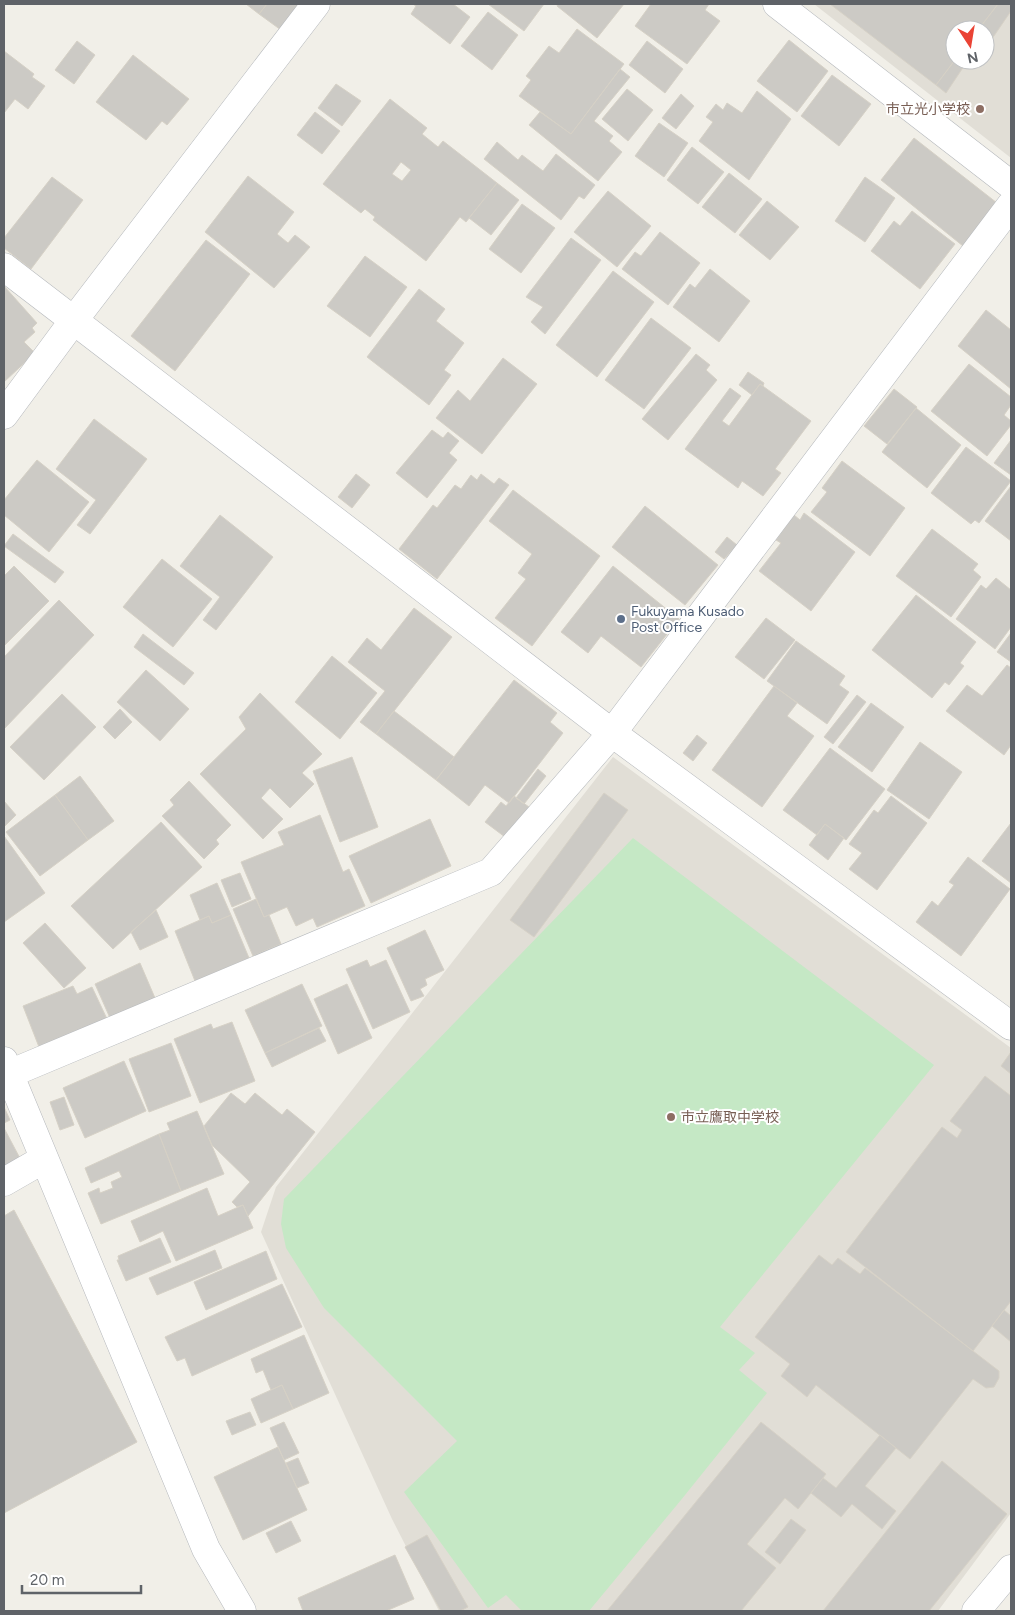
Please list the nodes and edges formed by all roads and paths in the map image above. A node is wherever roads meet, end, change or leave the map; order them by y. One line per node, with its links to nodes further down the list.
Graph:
1 (316, 4): 6 (street)
2 (777, 4): 3 (street)
3 (1011, 185)
4 (1011, 205): 8 (street)
5 (4, 267): 6 (street)
6 (74, 320): 7 (street); 8 (street)
7 (4, 415)
8 (612, 733): 9 (street); 10 (street)
9 (1011, 1026)
10 (6, 1067): 11 (street)
11 (44, 1159): 12 (street); 14 (street)
12 (4, 1182)
13 (1011, 1568): 15 (street)
14 (242, 1611)
15 (976, 1611)

